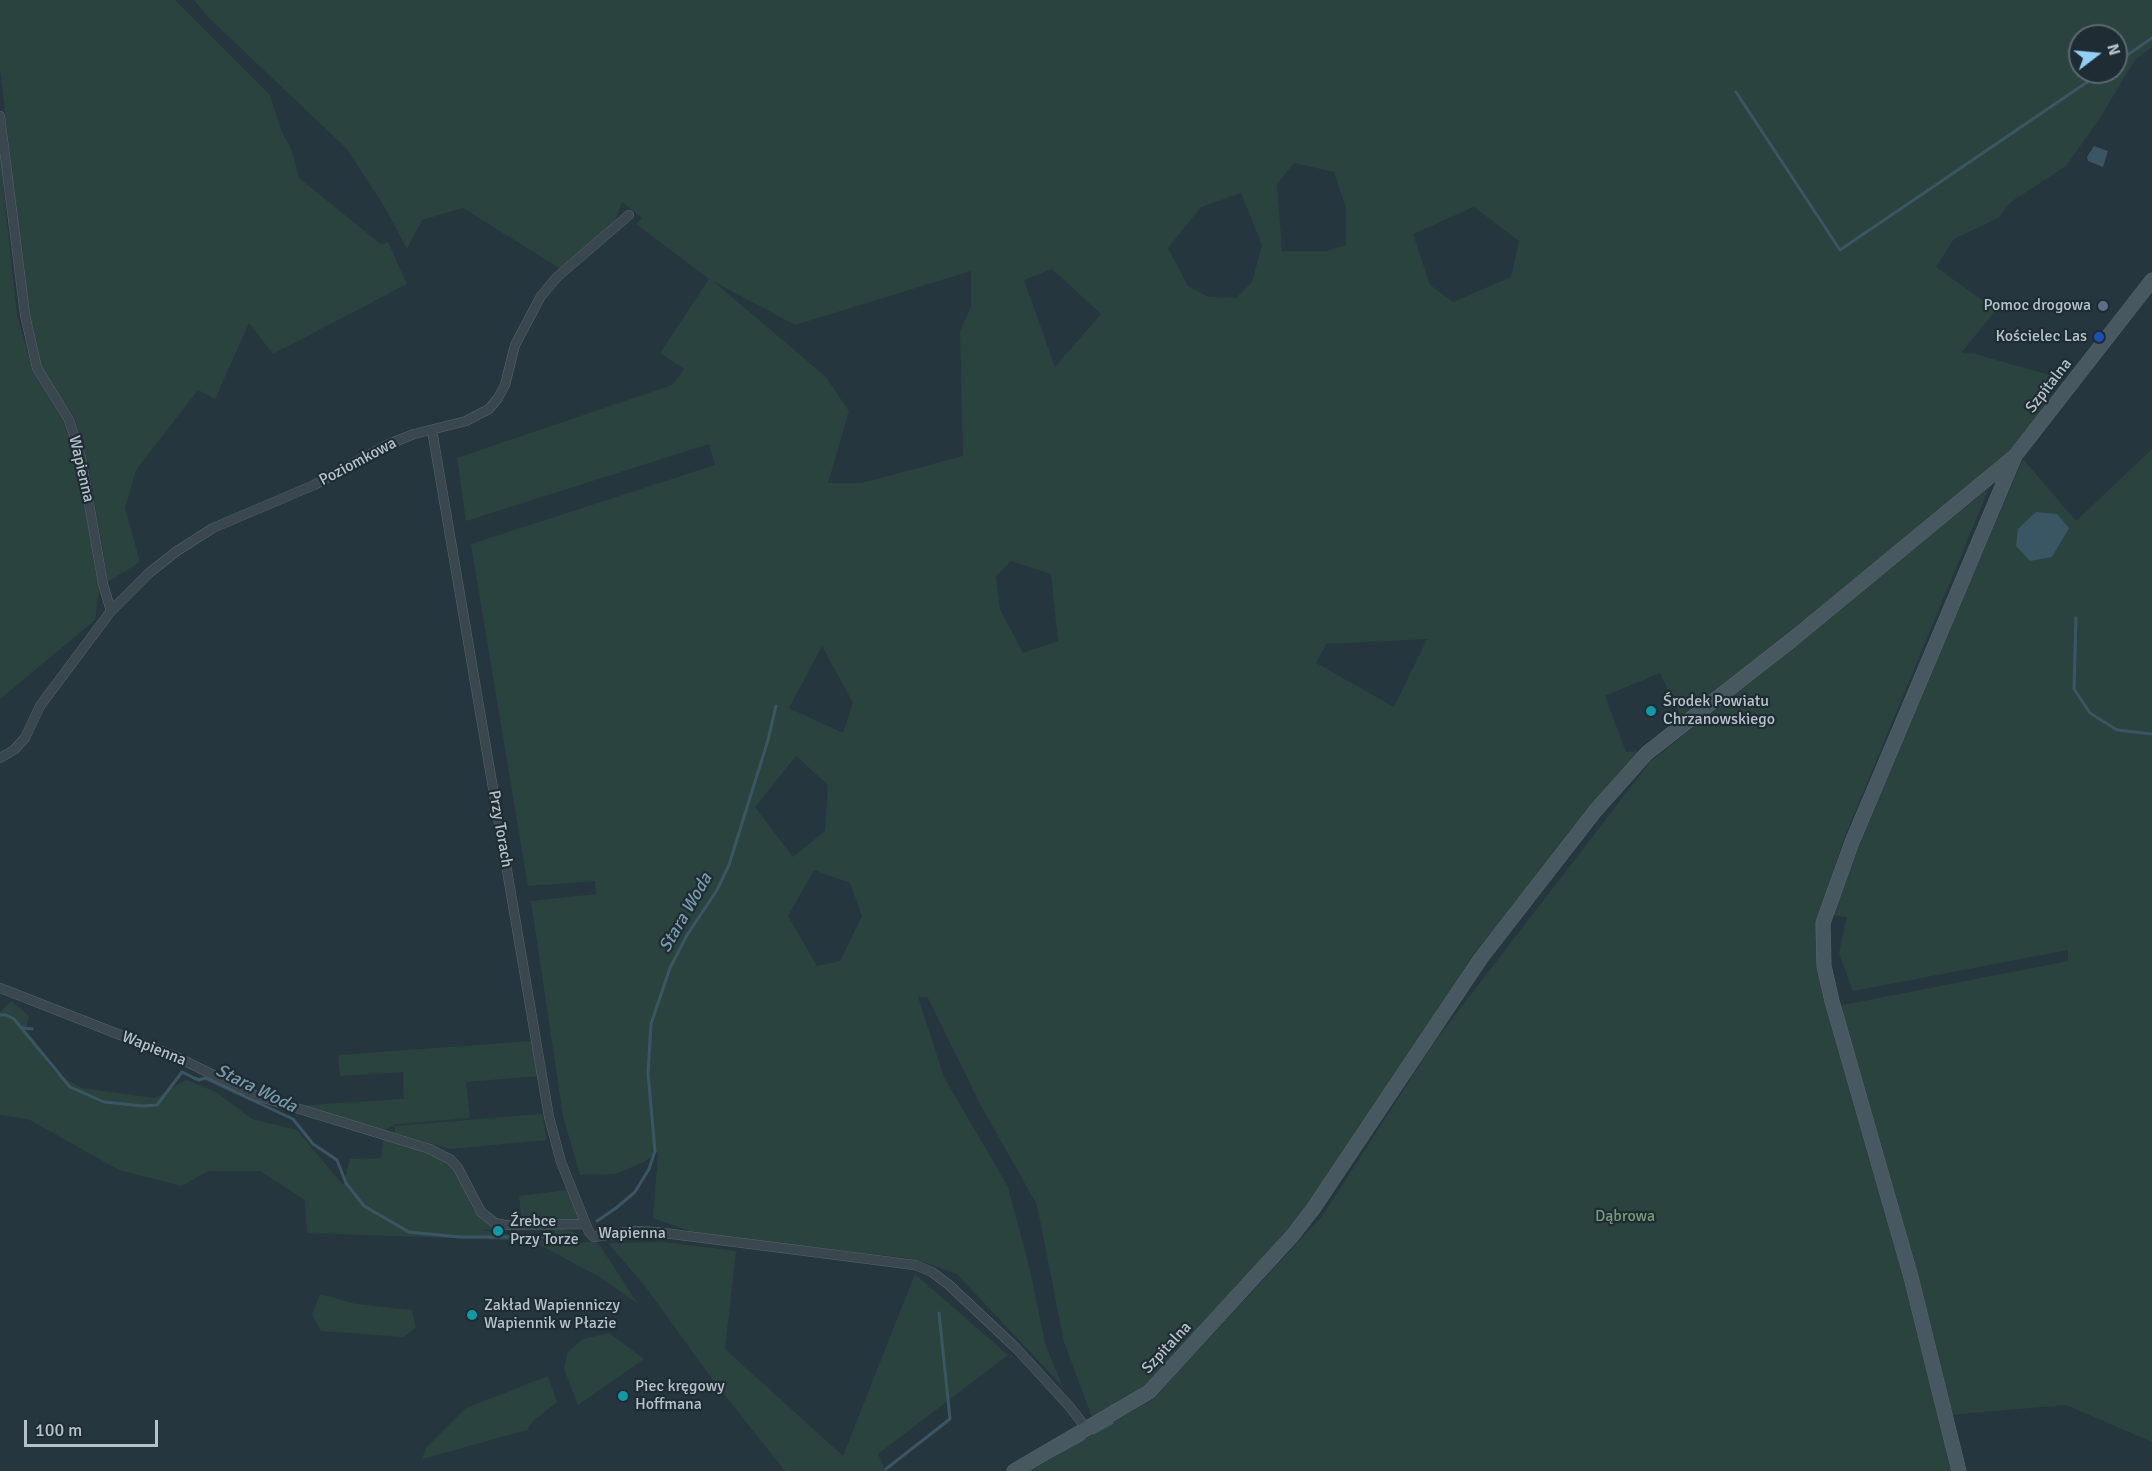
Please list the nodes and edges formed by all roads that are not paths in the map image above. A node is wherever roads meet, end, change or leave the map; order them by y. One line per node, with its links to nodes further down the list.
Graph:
1 (0, 116): 6 (street, Wapienna)
2 (629, 215): 4 (street, Poziomkowa)
3 (2152, 280): 5 (main road, Szpitalna)
4 (432, 430): 6 (street, Poziomkowa); 9 (street, Przy Torach)
5 (2015, 456): 10 (main road, Szpitalna); 12 (main road)
6 (111, 611): 7 (street)
7 (0, 758)
8 (0, 988): 9 (street, Wapienna)
9 (585, 1224): 10 (street, Wapienna)
10 (1087, 1429): 11 (main road, Szpitalna)
11 (1014, 1471)
12 (1959, 1471)

